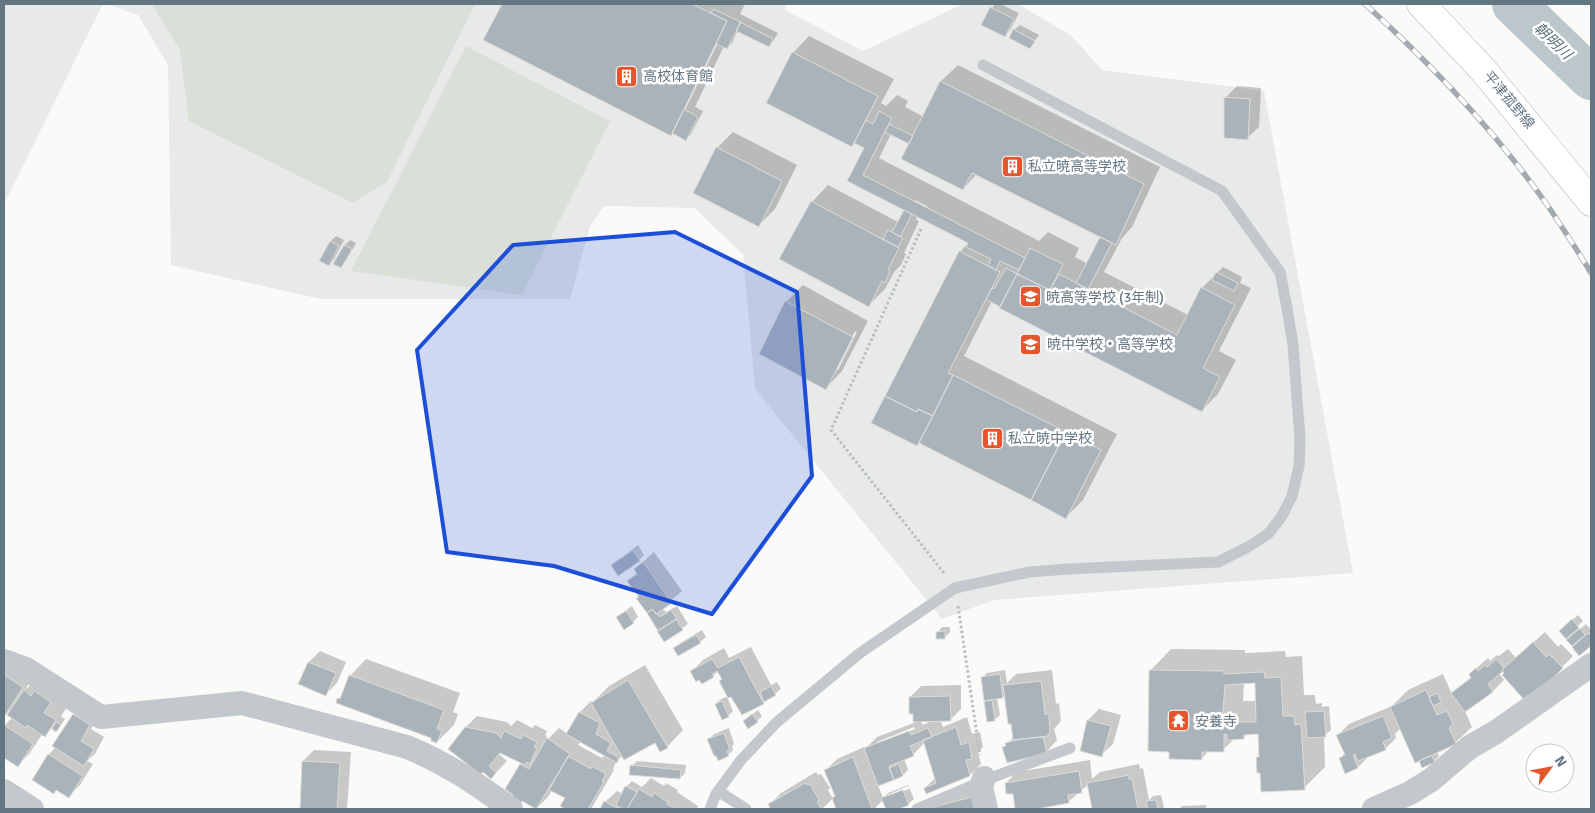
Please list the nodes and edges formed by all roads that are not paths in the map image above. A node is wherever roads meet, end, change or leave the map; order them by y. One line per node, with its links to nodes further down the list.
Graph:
1 (1421, 4): 3 (main road, 平津菰野線)
2 (983, 65): 9 (lane)
3 (1591, 202)
4 (4, 661): 11 (street)
5 (1591, 666): 16 (street)
6 (1070, 748): 7 (lane)
7 (983, 780): 14 (lane); 15 (street)
8 (4, 791): 10 (street)
9 (718, 792): 12 (lane); 13 (lane)
10 (32, 809)
11 (511, 809)
12 (710, 809)
13 (746, 809)
14 (917, 809)
15 (986, 809)
16 (1374, 809)

